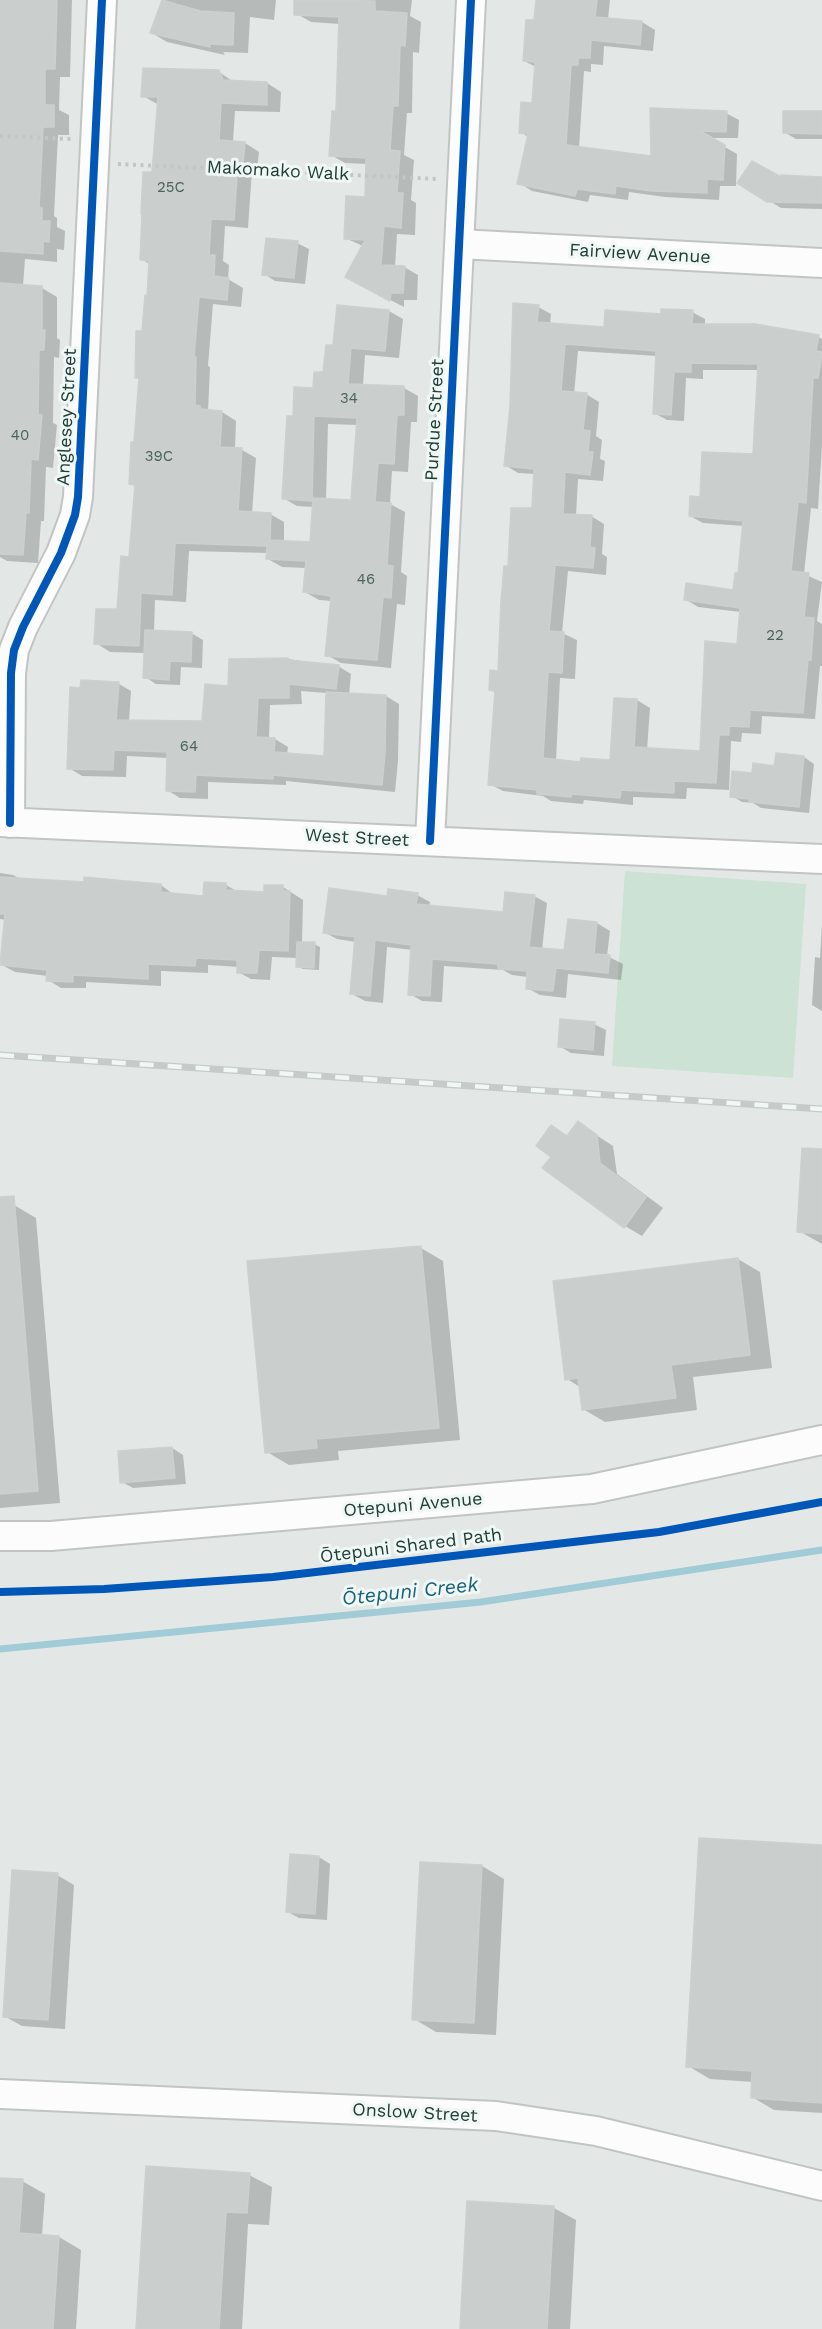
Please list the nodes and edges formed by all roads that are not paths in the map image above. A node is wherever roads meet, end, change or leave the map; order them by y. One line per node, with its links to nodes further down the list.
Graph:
1 (102, 0): 5 (street, Anglesey Street)
2 (471, 0): 3 (street, Purdue Street)
3 (459, 244): 4 (street, Fairview Avenue); 6 (street, Purdue Street)
4 (822, 263)
5 (5, 823): 6 (street, West Street)
6 (430, 841): 7 (street, West Street)
7 (822, 859)
8 (822, 1440): 9 (street, Otepuni Avenue)
9 (0, 1536)
10 (0, 2094): 11 (street, Onslow Street)
11 (822, 2186)

